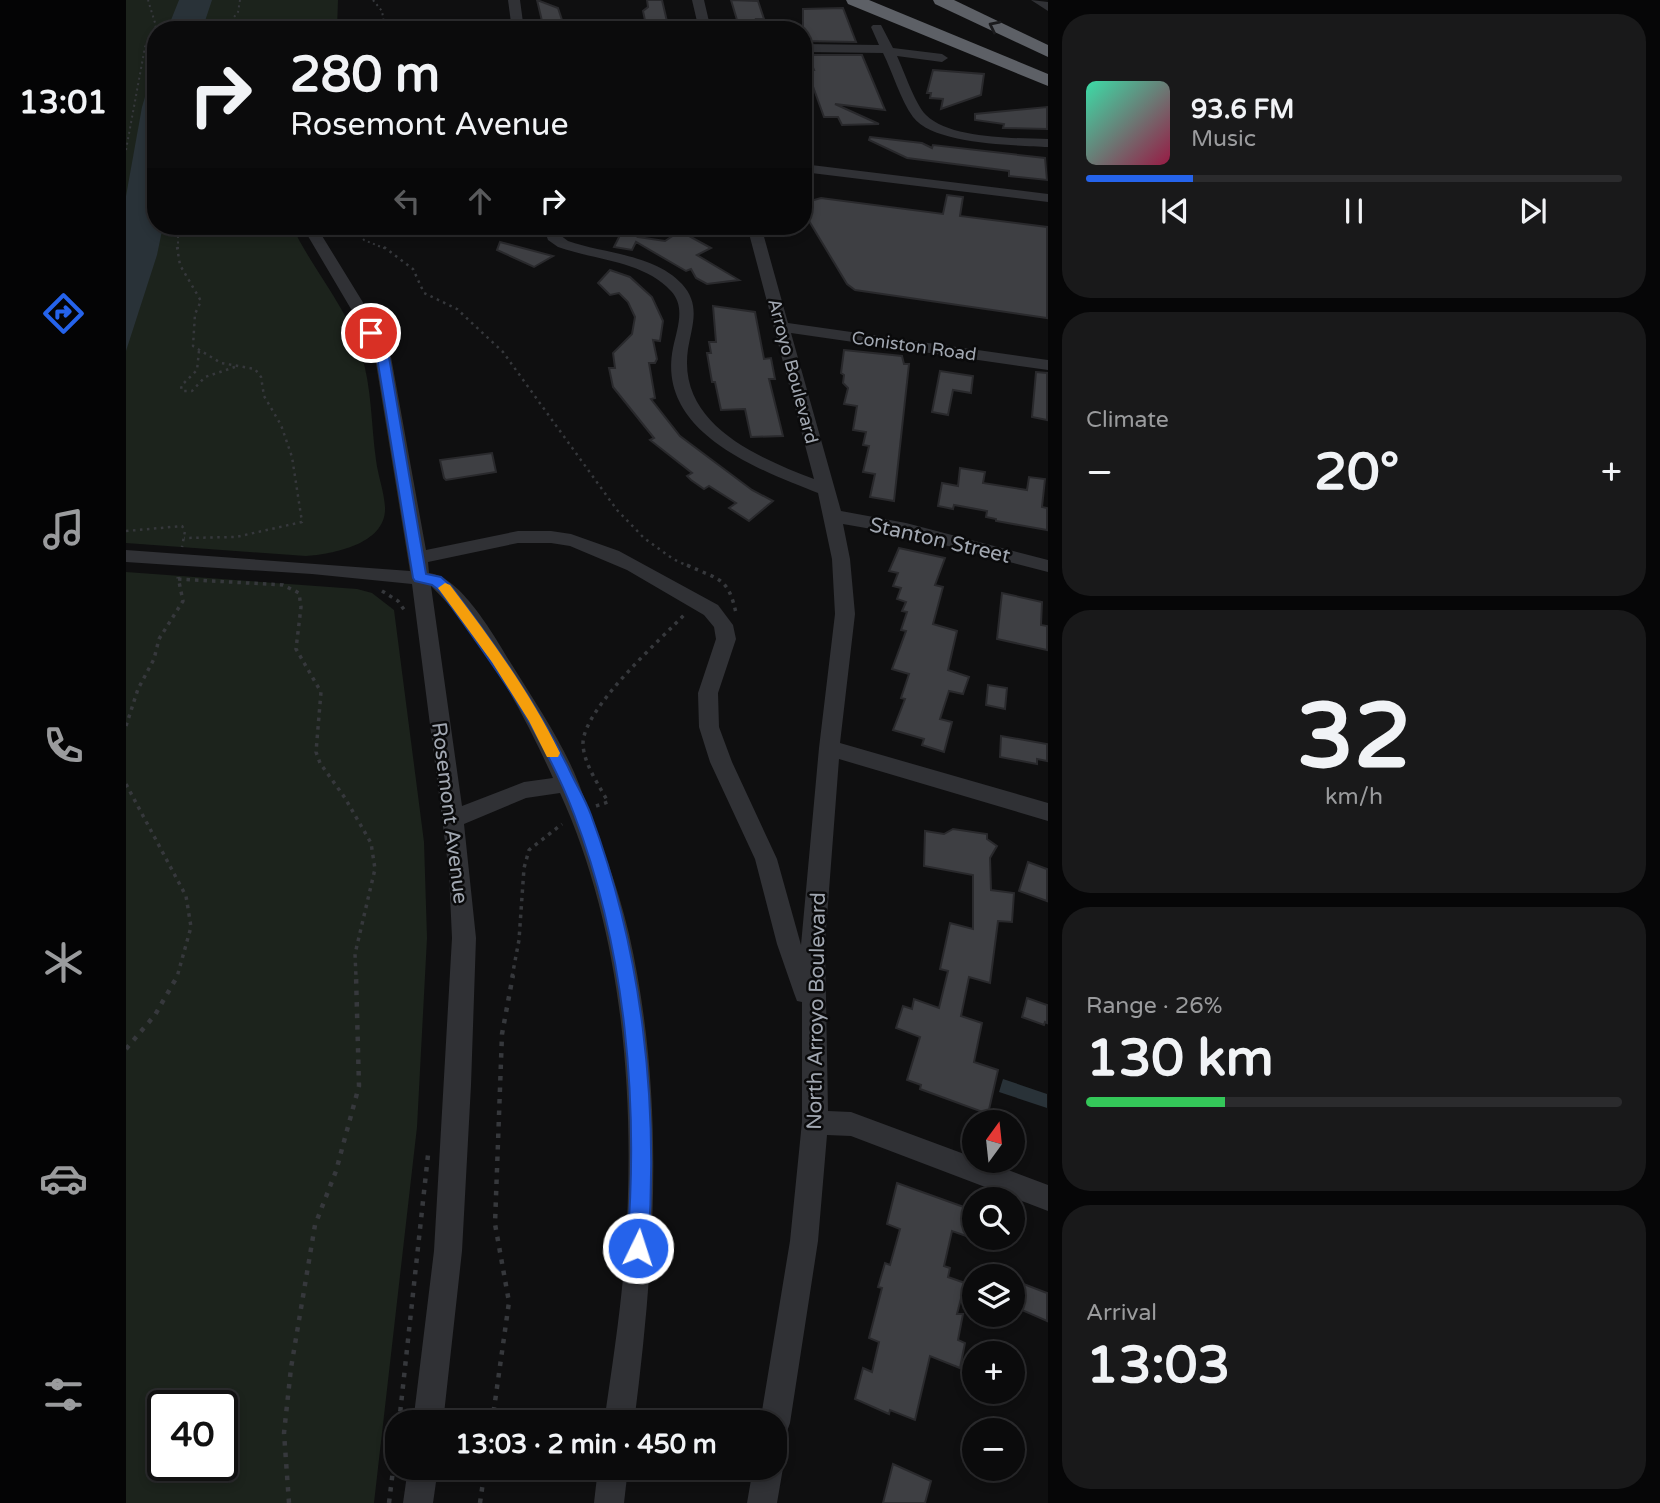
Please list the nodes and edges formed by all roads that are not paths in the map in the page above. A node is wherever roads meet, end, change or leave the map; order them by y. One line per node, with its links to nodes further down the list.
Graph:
1 (514, 0): 9 (street)
2 (698, 0): 10 (street)
3 (854, 0): 18 (highway)
4 (898, 0): 17 (highway)
5 (942, 0): 15 (highway, one-way to 5)
6 (979, 0): 12 (highway)
7 (1038, 0): 8 (street)
8 (1048, 8)
9 (517, 21)
10 (703, 21)
11 (877, 27): 14 (street)
12 (1048, 38)
13 (812, 48): 14 (street)
14 (886, 49): 16 (street); 19 (street)
15 (1048, 52)
16 (942, 58)
17 (1048, 75)
18 (1048, 80)
19 (1048, 143)
20 (812, 169): 21 (street)
21 (1048, 198)
22 (314, 235): 31 (street, Rosemont Avenue)
23 (553, 235): 27 (street)
24 (756, 235): 25 (street, Arroyo Boulevard)
25 (781, 327): 26 (street, Coniston Road); 27 (street, Arroyo Boulevard)
26 (1048, 365)
27 (826, 490): 28 (street, Arroyo Boulevard)
28 (833, 516): 30 (street, Stanton Street); 32 (street, North Arroyo Boulevard)
29 (126, 556): 31 (street)
30 (1048, 566)
31 (419, 568): 33 (street); 35 (street, Rosemont Avenue); 36 (street)
32 (829, 748): 34 (street); 36 (street, North Arroyo Boulevard)
33 (568, 784): 35 (street); 40 (street)
34 (1048, 811)
35 (453, 819): 39 (street, Rosemont Avenue)
36 (812, 1009): 37 (street, North Arroyo Boulevard)
37 (815, 1122): 38 (street); 41 (street, North Arroyo Boulevard)
38 (1048, 1198)
39 (430, 1410)
40 (621, 1410)
41 (777, 1410)
42 (421, 1480): 45 (street)
43 (612, 1480): 46 (street)
44 (766, 1480): 47 (street)
45 (418, 1503)
46 (609, 1503)
47 (762, 1503)

